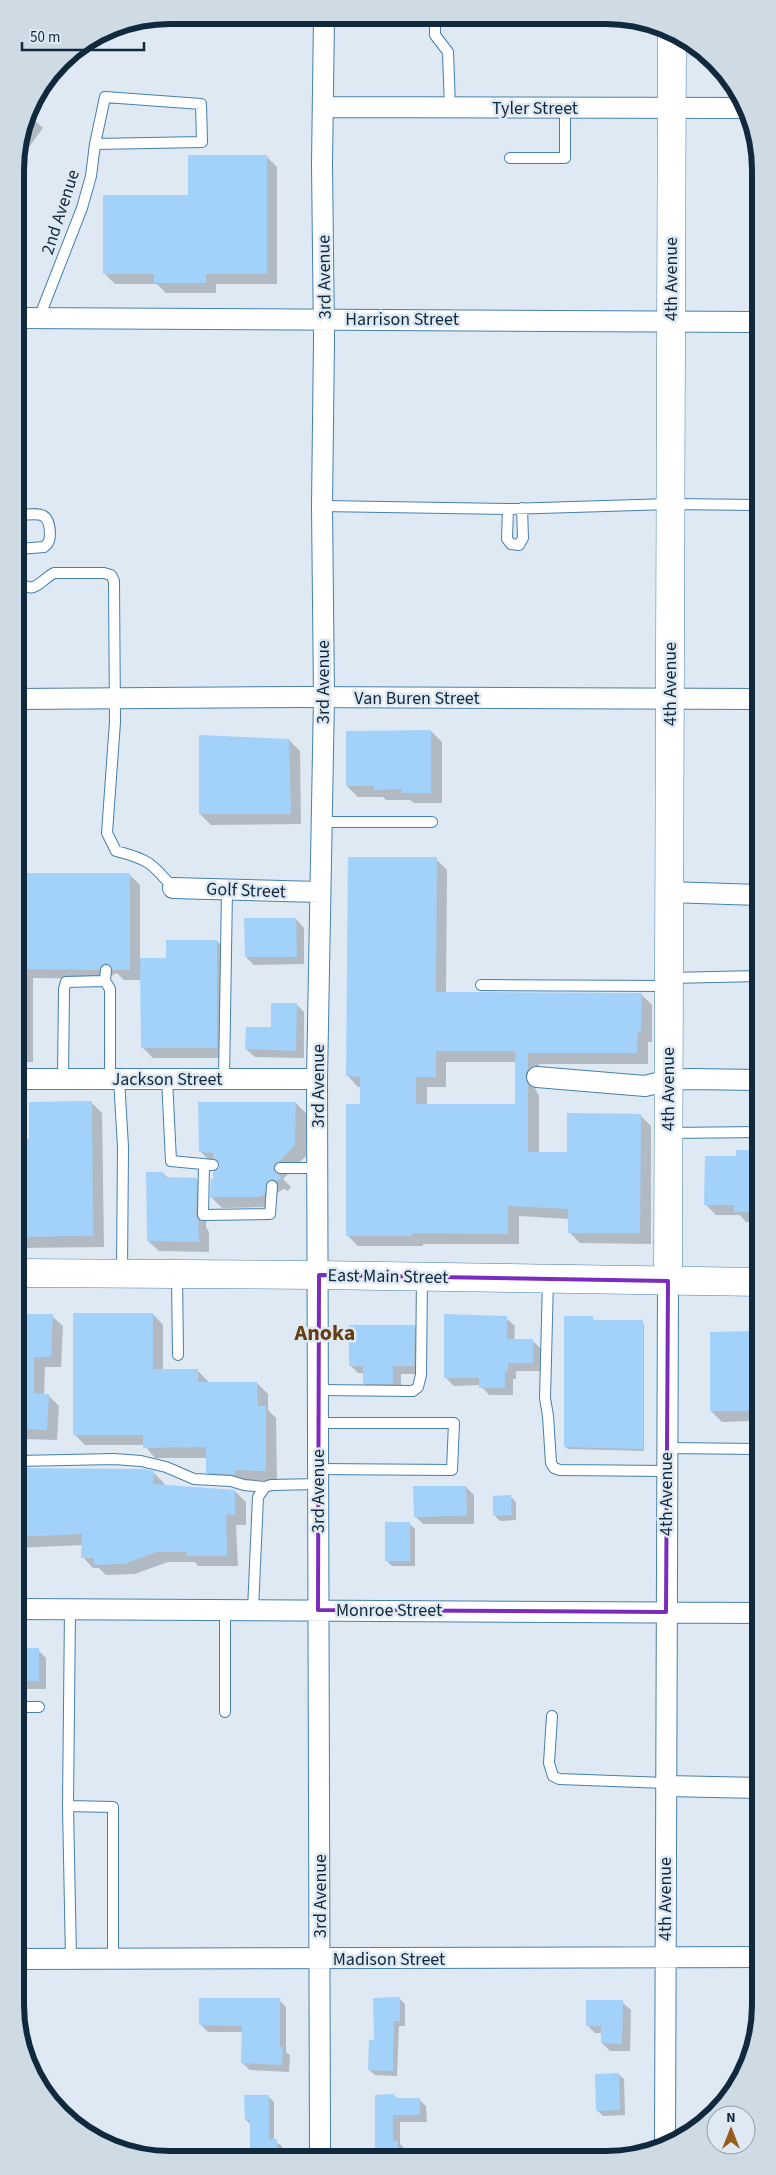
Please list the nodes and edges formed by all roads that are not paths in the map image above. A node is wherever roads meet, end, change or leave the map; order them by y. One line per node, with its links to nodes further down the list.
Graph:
1 (324, 24): 4 (street, 3rd Avenue)
2 (435, 24): 5 (lane)
3 (672, 39): 7 (street, 4th Avenue)
4 (324, 107): 5 (street, Tyler Street); 13 (street, 3rd Avenue)
5 (450, 108): 6 (street, Tyler Street)
6 (564, 108): 7 (street, Tyler Street); 10 (lane)
7 (671, 108): 8 (street, Tyler Street); 14 (street, 4th Avenue)
8 (738, 108)
9 (95, 144): 9 (lane, 2nd Avenue); 12 (lane, 2nd Avenue)
10 (510, 158)
11 (24, 318): 12 (street, Harrison Street)
12 (39, 318): 13 (street, Harrison Street)
13 (324, 319): 14 (street, Harrison Street); 17 (street, 3rd Avenue)
14 (672, 320): 15 (street, Harrison Street); 16 (street, 4th Avenue)
15 (752, 322)
16 (670, 504): 18 (lane); 19 (lane); 27 (street, 4th Avenue)
17 (322, 506): 20 (lane); 25 (street, 3rd Avenue)
18 (752, 506)
19 (522, 508): 20 (lane); 20 (lane)
20 (508, 509)
21 (24, 515): 22 (lane)
22 (24, 549)
23 (24, 586): 24 (lane)
24 (115, 697): 25 (street, Van Buren Street); 26 (street, Van Buren Street); 31 (lane)
25 (324, 697): 27 (street, Van Buren Street); 29 (street, 3rd Avenue)
26 (24, 698)
27 (670, 699): 28 (street, Van Buren Street); 34 (street, 4th Avenue)
28 (752, 699)
29 (321, 822): 30 (lane); 33 (street, 3rd Avenue)
30 (432, 822)
31 (173, 888): 32 (street, Golf Street)
32 (227, 889): 33 (street, Golf Street); 46 (lane)
33 (319, 892): 47 (street, 3rd Avenue)
34 (668, 892): 35 (street); 39 (street, 4th Avenue)
35 (752, 895)
36 (106, 970): 38 (lane)
37 (752, 976): 39 (lane)
38 (105, 981): 43 (lane); 44 (lane)
39 (669, 982): 40 (lane); 48 (street, 4th Avenue)
40 (481, 985)
41 (537, 1078): 48 (street)
42 (24, 1079): 43 (street, Jackson Street)
43 (63, 1079): 44 (street, Jackson Street)
44 (115, 1079): 45 (street, Jackson Street); 56 (lane)
45 (167, 1079): 46 (street, Jackson Street); 54 (lane)
46 (224, 1079): 47 (street, Jackson Street)
47 (318, 1079): 53 (street, 3rd Avenue)
48 (669, 1080): 49 (street); 51 (street, 4th Avenue)
49 (752, 1080)
50 (752, 1132): 51 (lane)
51 (668, 1133): 61 (street, 4th Avenue)
52 (280, 1168): 53 (lane)
53 (318, 1168): 58 (street, 3rd Avenue)
54 (272, 1186)
55 (24, 1273): 56 (street, East Main Street)
56 (122, 1273): 57 (street, East Main Street)
57 (177, 1274): 58 (street, East Main Street); 63 (lane)
58 (319, 1274): 59 (street, East Main Street); 64 (street, 3rd Avenue)
59 (422, 1276): 60 (street, East Main Street); 64 (lane)
60 (548, 1279): 61 (street, East Main Street); 69 (lane)
61 (668, 1280): 62 (street, East Main Street); 66 (street, 4th Avenue)
62 (752, 1282)
63 (178, 1355)
64 (319, 1390): 65 (street, 3rd Avenue)
65 (319, 1423): 70 (street, 3rd Avenue); 70 (lane)
66 (666, 1448): 67 (lane); 69 (street, 4th Avenue)
67 (752, 1449)
68 (24, 1461): 71 (lane)
69 (666, 1471): 77 (street, 4th Avenue)
70 (318, 1476): 71 (lane); 76 (street, 3rd Avenue)
71 (265, 1487): 75 (lane)
72 (24, 1608): 73 (street, Monroe Street)
73 (70, 1609): 74 (street, Monroe Street); 85 (lane)
74 (225, 1610): 75 (street, Monroe Street); 81 (lane)
75 (253, 1610): 76 (street, Monroe Street)
76 (318, 1610): 77 (street, Monroe Street); 91 (street, 3rd Avenue)
77 (666, 1612): 78 (street, Monroe Street); 83 (street, 4th Avenue)
78 (752, 1613)
79 (24, 1707): 80 (lane)
80 (39, 1707)
81 (225, 1712)
82 (552, 1716): 83 (lane)
83 (666, 1784): 84 (street); 86 (street, 4th Avenue)
84 (752, 1788)
85 (68, 1806): 89 (lane); 90 (lane)
86 (665, 1957): 87 (street, Madison Street); 91 (street, Madison Street); 92 (street, 4th Avenue)
87 (752, 1957)
88 (24, 1959): 89 (street, Madison Street)
89 (71, 1959): 90 (street, Madison Street)
90 (113, 1959): 91 (street, Madison Street)
91 (320, 1959): 93 (street, 3rd Avenue)
92 (665, 2139)
93 (320, 2151)

